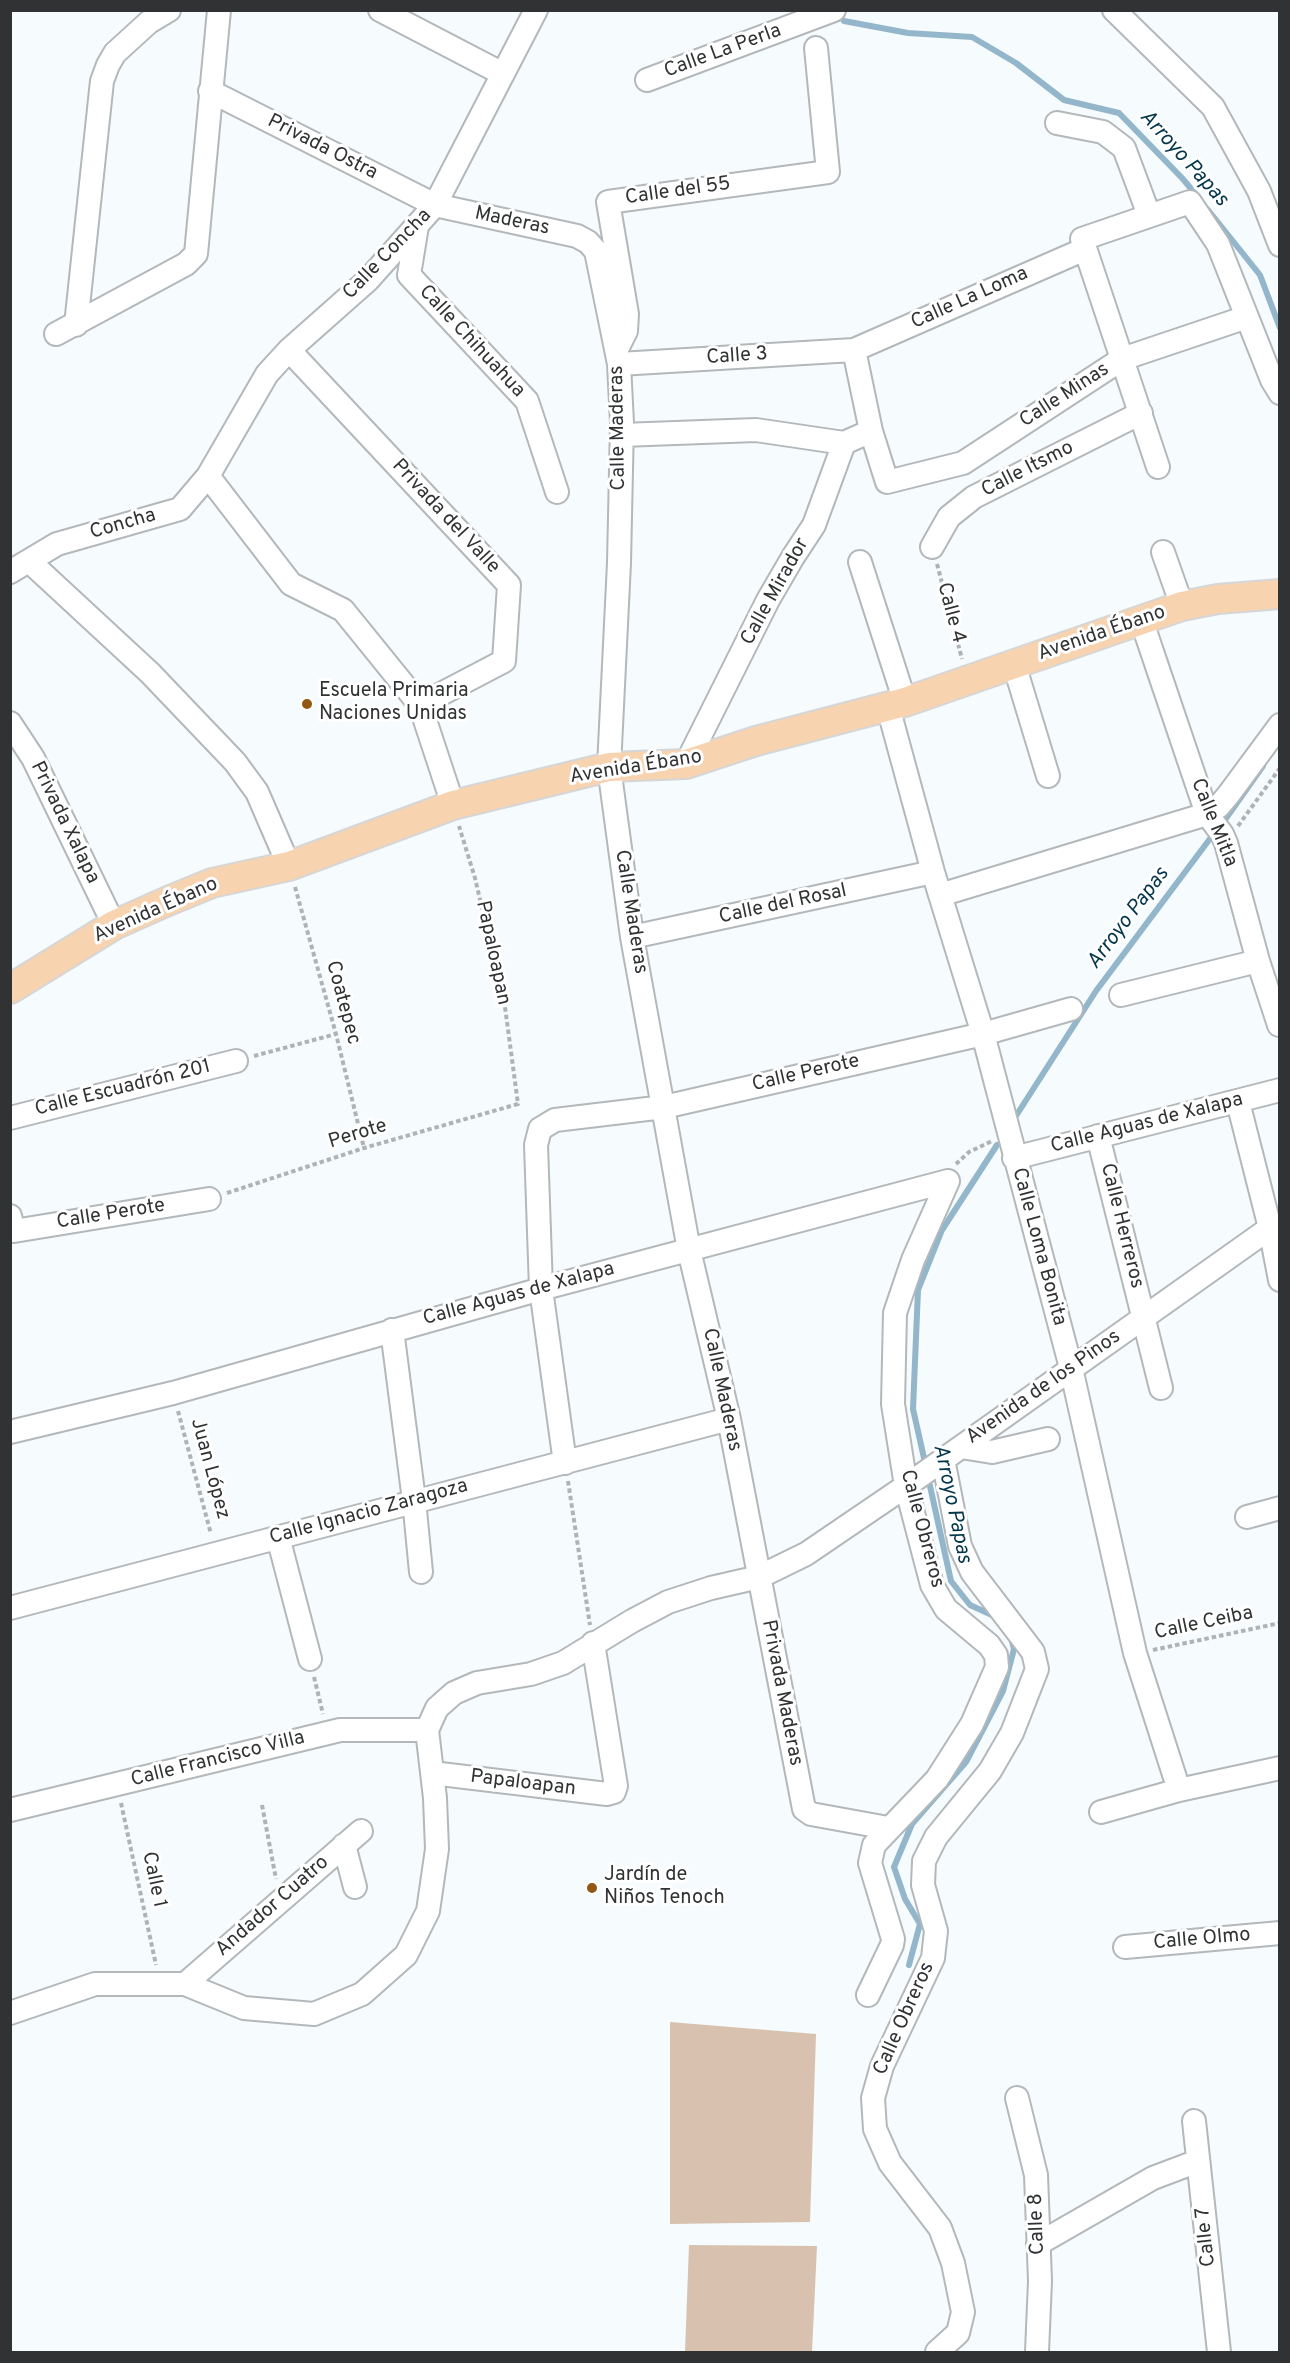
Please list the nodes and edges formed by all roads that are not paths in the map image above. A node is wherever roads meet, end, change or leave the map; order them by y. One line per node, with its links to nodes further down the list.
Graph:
1 (169, 10): 10 (street)
2 (219, 10): 10 (street)
3 (380, 10): 8 (street)
4 (536, 10): 8 (street, Calle Concha)
5 (834, 10): 9 (street, Calle La Perla)
6 (1114, 10): 17 (street)
7 (816, 48): 21 (street, Calle del 55)
8 (503, 74): 12 (street, Calle Concha)
9 (647, 80)
10 (210, 91): 12 (street, Privada Ostra)
11 (1057, 123): 13 (street)
12 (435, 205): 14 (street, Calle Concha); 15 (street, Maderas)
13 (1149, 215): 16 (street, Calle La Loma); 18 (street, Calle La Loma)
14 (417, 226): 19 (street, Calle Concha); 30 (street, Calle Chihuahua)
15 (588, 242): 21 (street, Calle Maderas)
16 (1084, 244): 20 (street, Calle La Loma); 22 (street)
17 (1280, 245)
18 (1247, 317): 22 (street, Calle Minas); 23 (street)
19 (289, 350): 29 (street, Calle Concha); 40 (street, Privada del Valle)
20 (854, 350): 21 (street, Calle 3); 25 (street)
21 (618, 357): 26 (street, Calle Maderas)
22 (1122, 359): 24 (street); 25 (street, Calle Minas)
23 (1280, 393)
24 (1141, 412): 28 (street); 31 (street, Calle Itsmo)
25 (871, 431): 27 (street)
26 (622, 435): 27 (street); 44 (street, Calle Maderas)
27 (844, 443): 43 (street, Calle Mirador)
28 (1158, 467)
29 (208, 476): 34 (street, Concha); 40 (street)
30 (557, 492)
31 (932, 547)
32 (1163, 552): 36 (street)
33 (860, 562): 39 (street, Calle Loma Bonita)
34 (20, 567): 48 (street)
35 (1280, 594): 36 (main road, Avenida Ébano)
36 (1182, 606): 37 (main road, Avenida Ébano)
37 (1141, 619): 38 (main road, Avenida Ébano); 47 (street, Calle Mitla)
38 (1014, 664): 39 (main road, Avenida Ébano); 45 (street)
39 (896, 704): 43 (main road, Avenida Ébano); 49 (street, Calle Loma Bonita)
40 (420, 705): 46 (street)
41 (10, 723): 51 (street, Privada Xalapa)
42 (1280, 725): 47 (street)
43 (686, 764): 44 (main road, Avenida Ébano)
44 (609, 767): 46 (main road, Avenida Ébano); 52 (street, Calle Maderas)
45 (1048, 776)
46 (453, 805): 48 (main road, Avenida Ébano)
47 (1217, 829): 50 (street); 53 (street, Calle Mitla)
48 (289, 866): 51 (main road, Avenida Ébano)
49 (933, 872): 50 (street, Calle Loma Bonita); 52 (street, Calle del Rosal)
50 (940, 895): 58 (street, Calle Loma Bonita)
51 (114, 925): 54 (main road, Avenida Ébano)
52 (632, 937): 62 (street, Calle Maderas)
53 (1258, 961): 55 (street); 57 (street, Calle Mitla)
54 (10, 989)
55 (1121, 996)
56 (1071, 1009): 58 (street, Calle Perote)
57 (1279, 1025)
58 (983, 1034): 62 (street, Calle Perote); 65 (street, Calle Loma Bonita)
59 (236, 1061): 63 (street, Calle Escuadrón 201)
60 (1280, 1090): 61 (street, Calle Aguas de Xalapa)
61 (1238, 1102): 64 (street, Calle Aguas de Xalapa); 69 (street)
62 (664, 1107): 70 (street, Calle Maderas); 72 (street, Calle Perote)
63 (10, 1118)
64 (1098, 1136): 65 (street, Calle Aguas de Xalapa); 73 (street, Calle Herreros)
65 (1014, 1158): 75 (street, Calle Loma Bonita)
66 (948, 1181): 70 (street, Calle Aguas de Xalapa); 81 (street, Calle Obreros)
67 (209, 1199): 68 (street, Calle Perote)
68 (12, 1224)
69 (1275, 1226): 71 (street); 73 (street, Avenida de los Pinos)
70 (689, 1250): 72 (street, Calle Aguas de Xalapa); 77 (street, Calle Maderas)
71 (1280, 1280)
72 (541, 1289): 74 (street, Calle Aguas de Xalapa); 80 (street)
73 (1143, 1317): 75 (street, Avenida de los Pinos); 76 (street, Calle Herreros)
74 (392, 1330): 78 (street, Calle Aguas de Xalapa); 82 (street)
75 (1071, 1368): 81 (street, Avenida de los Pinos); 94 (street, Calle Loma Bonita)
76 (1161, 1388)
77 (729, 1419): 80 (street, Calle Ignacio Zaragoza); 87 (street, Calle Maderas)
78 (10, 1432)
79 (1048, 1439): 81 (street)
80 (565, 1463): 82 (street, Calle Ignacio Zaragoza)
81 (932, 1468): 87 (street, Avenida de los Pinos); 97 (street, Calle Obreros); 108 (street, Calle Obreros)
82 (414, 1500): 85 (street, Calle Ignacio Zaragoza); 86 (street)
83 (1280, 1508): 84 (street)
84 (1247, 1517)
85 (278, 1537): 88 (street, Calle Ignacio Zaragoza); 90 (street)
86 (421, 1572)
87 (759, 1577): 89 (street, Avenida de los Pinos); 97 (street, Privada Maderas)
88 (10, 1608)
89 (593, 1643): 91 (street, Avenida de los Pinos); 93 (street, Papaloapan)
90 (310, 1659)
91 (427, 1730): 93 (street); 95 (street, Calle Francisco Villa)
92 (1280, 1768): 94 (street)
93 (432, 1773): 101 (street)
94 (1179, 1790): 96 (street)
95 (10, 1810)
96 (1101, 1812)
97 (888, 1828): 102 (street, Calle Obreros)
98 (355, 1887): 101 (street, Andador Cuatro)
99 (1280, 1933): 100 (street, Calle Olmo)
100 (1125, 1947)
101 (184, 1984): 103 (street)
102 (868, 1995)
103 (10, 2013)
104 (1017, 2098): 107 (street, Calle 8)
105 (1194, 2121): 106 (street, Calle 7)
106 (1198, 2161): 107 (street); 110 (street, Calle 7)
107 (1038, 2244): 109 (street, Calle 8)
108 (937, 2352)
109 (1037, 2352)
110 (1219, 2352)

